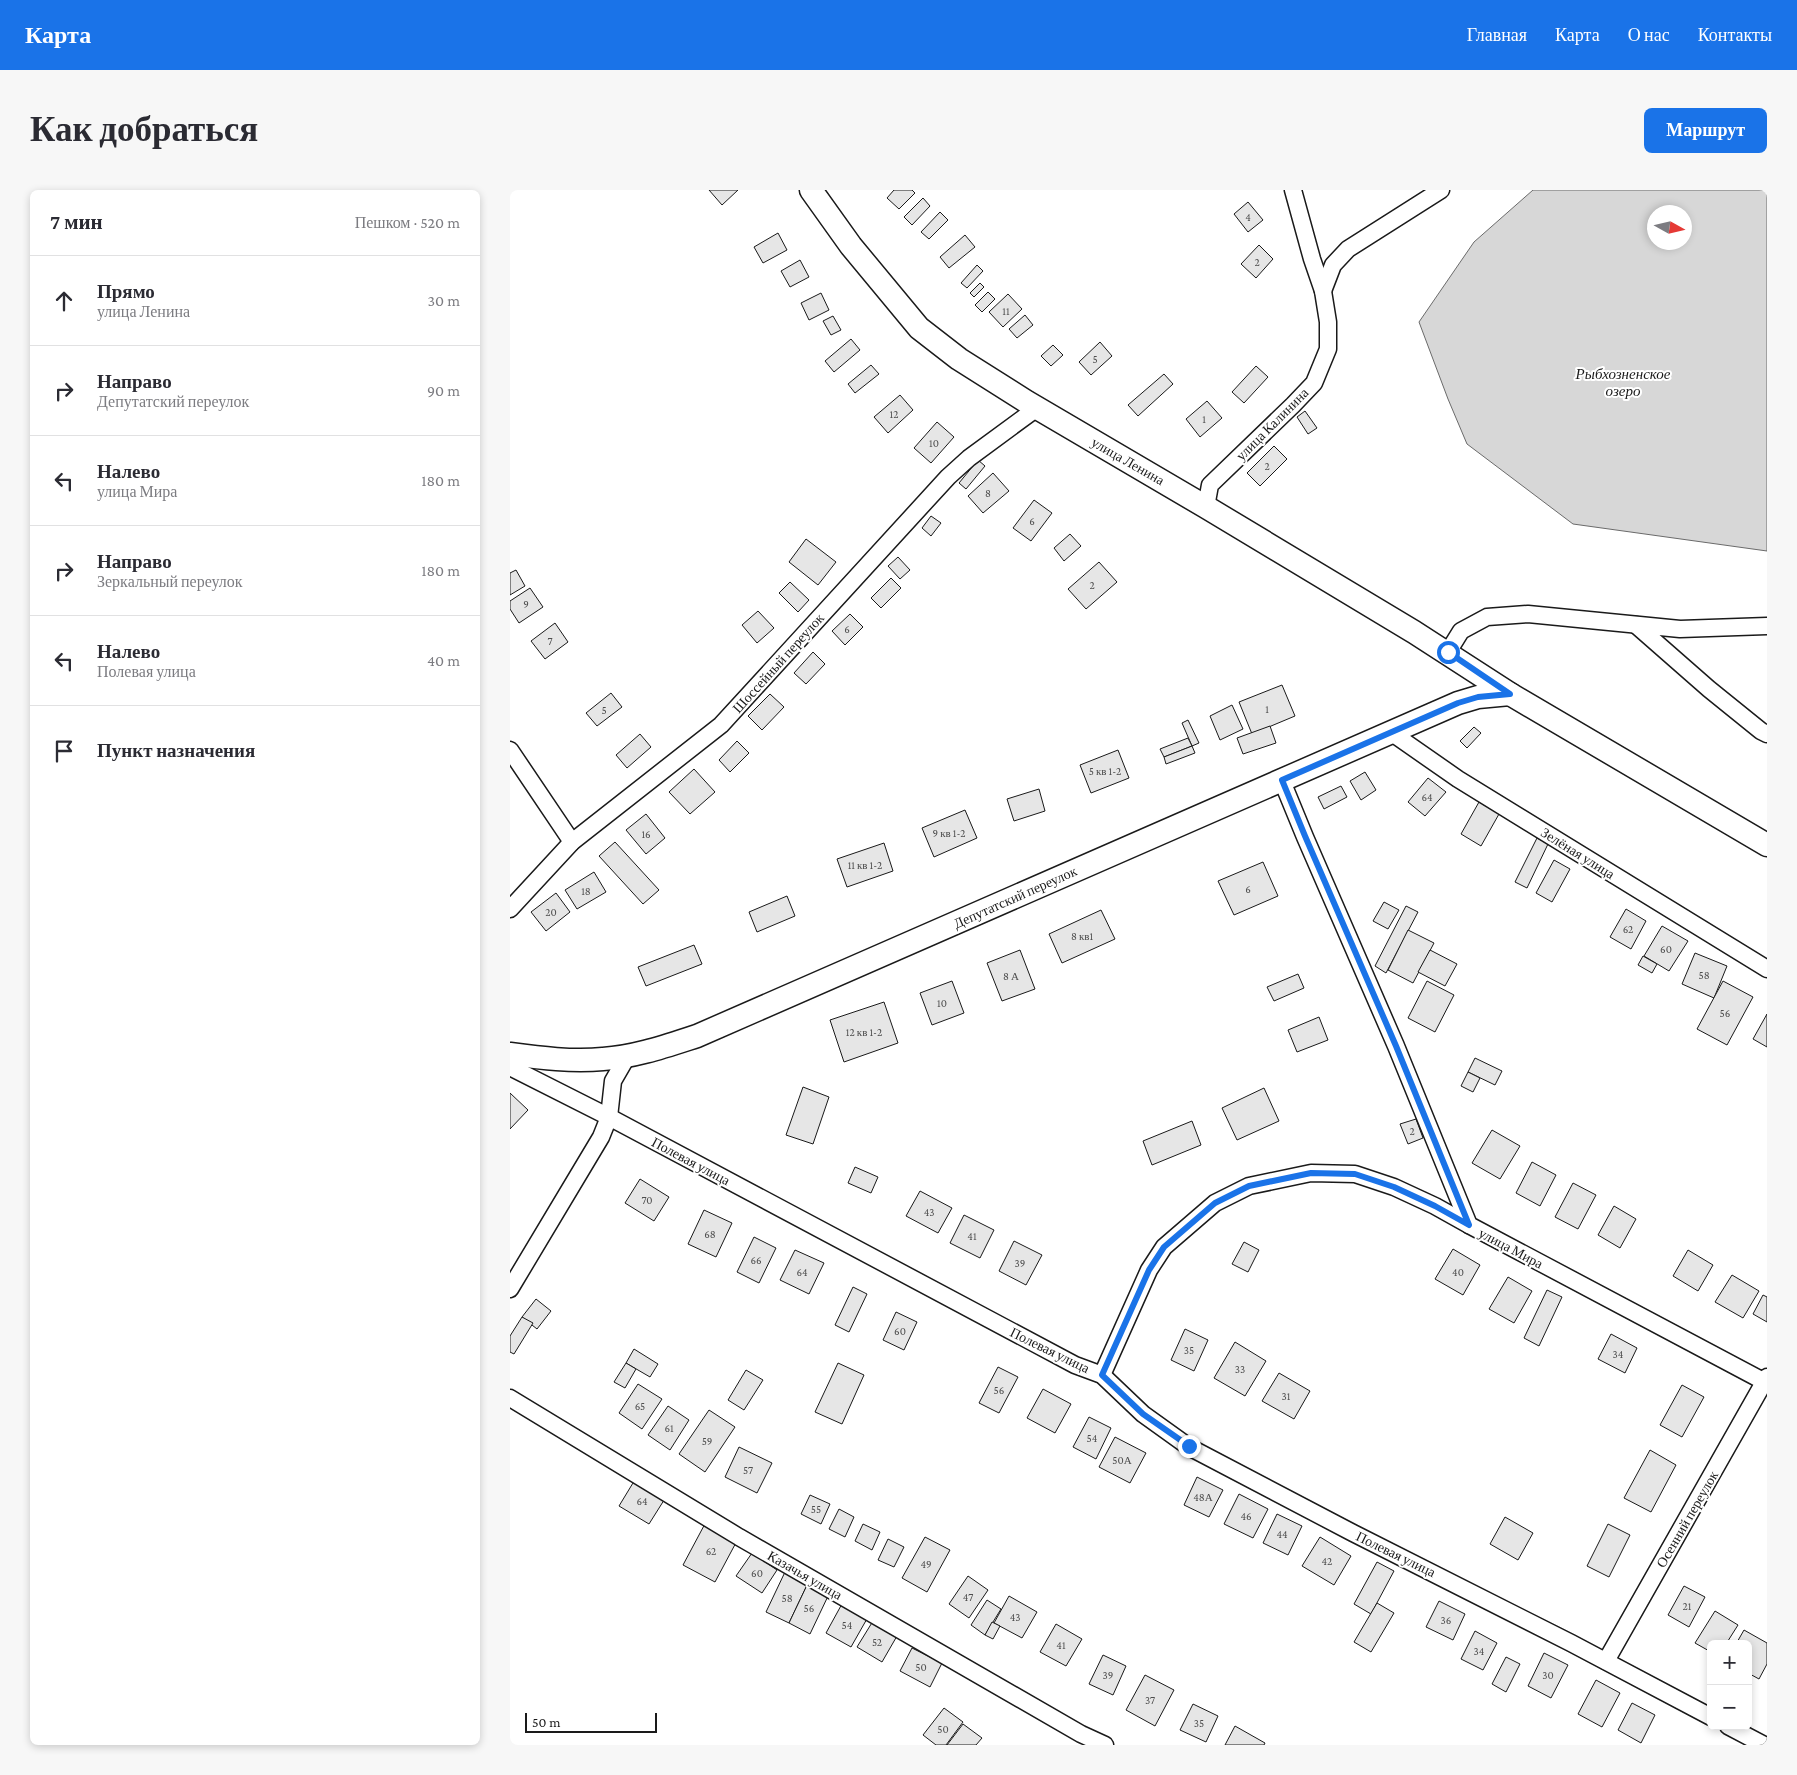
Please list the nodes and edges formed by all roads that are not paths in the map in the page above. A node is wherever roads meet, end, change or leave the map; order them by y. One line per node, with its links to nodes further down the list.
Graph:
1 (810, 190): 5 (street, улица Ленина)
2 (1294, 190): 4 (street, улица Калинина)
3 (1441, 190): 4 (street)
4 (1323, 291): 6 (street, улица Калинина)
5 (1037, 408): 6 (street, улица Ленина); 15 (street, Шоссейный переулок)
6 (1206, 506): 9 (street, улица Ленина)
7 (1636, 625): 8 (street); 9 (street); 12 (street)
8 (1767, 626)
9 (1448, 652): 10 (street, улица Ленина)
10 (1510, 694): 11 (street, Депутатский переулок); 16 (street, улица Ленина)
11 (1392, 733): 14 (street, Депутатский переулок); 18 (street, Зелёная улица)
12 (1767, 734)
13 (510, 750): 15 (street)
14 (1282, 780): 20 (street, Депутатский переулок); 23 (street, улица Мира)
15 (572, 842): 17 (street, Шоссейный переулок)
16 (1767, 845)
17 (510, 909)
18 (1767, 969)
19 (510, 1054): 20 (street, Депутатский переулок)
20 (628, 1055): 22 (street)
21 (510, 1067): 22 (street, Полевая улица)
22 (609, 1117): 24 (street); 25 (street, Полевая улица)
23 (1469, 1225): 25 (street); 26 (street, улица Мира)
24 (510, 1289)
25 (1102, 1375): 28 (street, Полевая улица)
26 (1766, 1381): 28 (street, Осенний переулок)
27 (510, 1398): 31 (street, Казачья улица)
28 (1606, 1661): 29 (street, Полевая улица)
29 (1707, 1715)
30 (1736, 1730): 32 (street)
31 (1105, 1745)
32 (1764, 1745)

